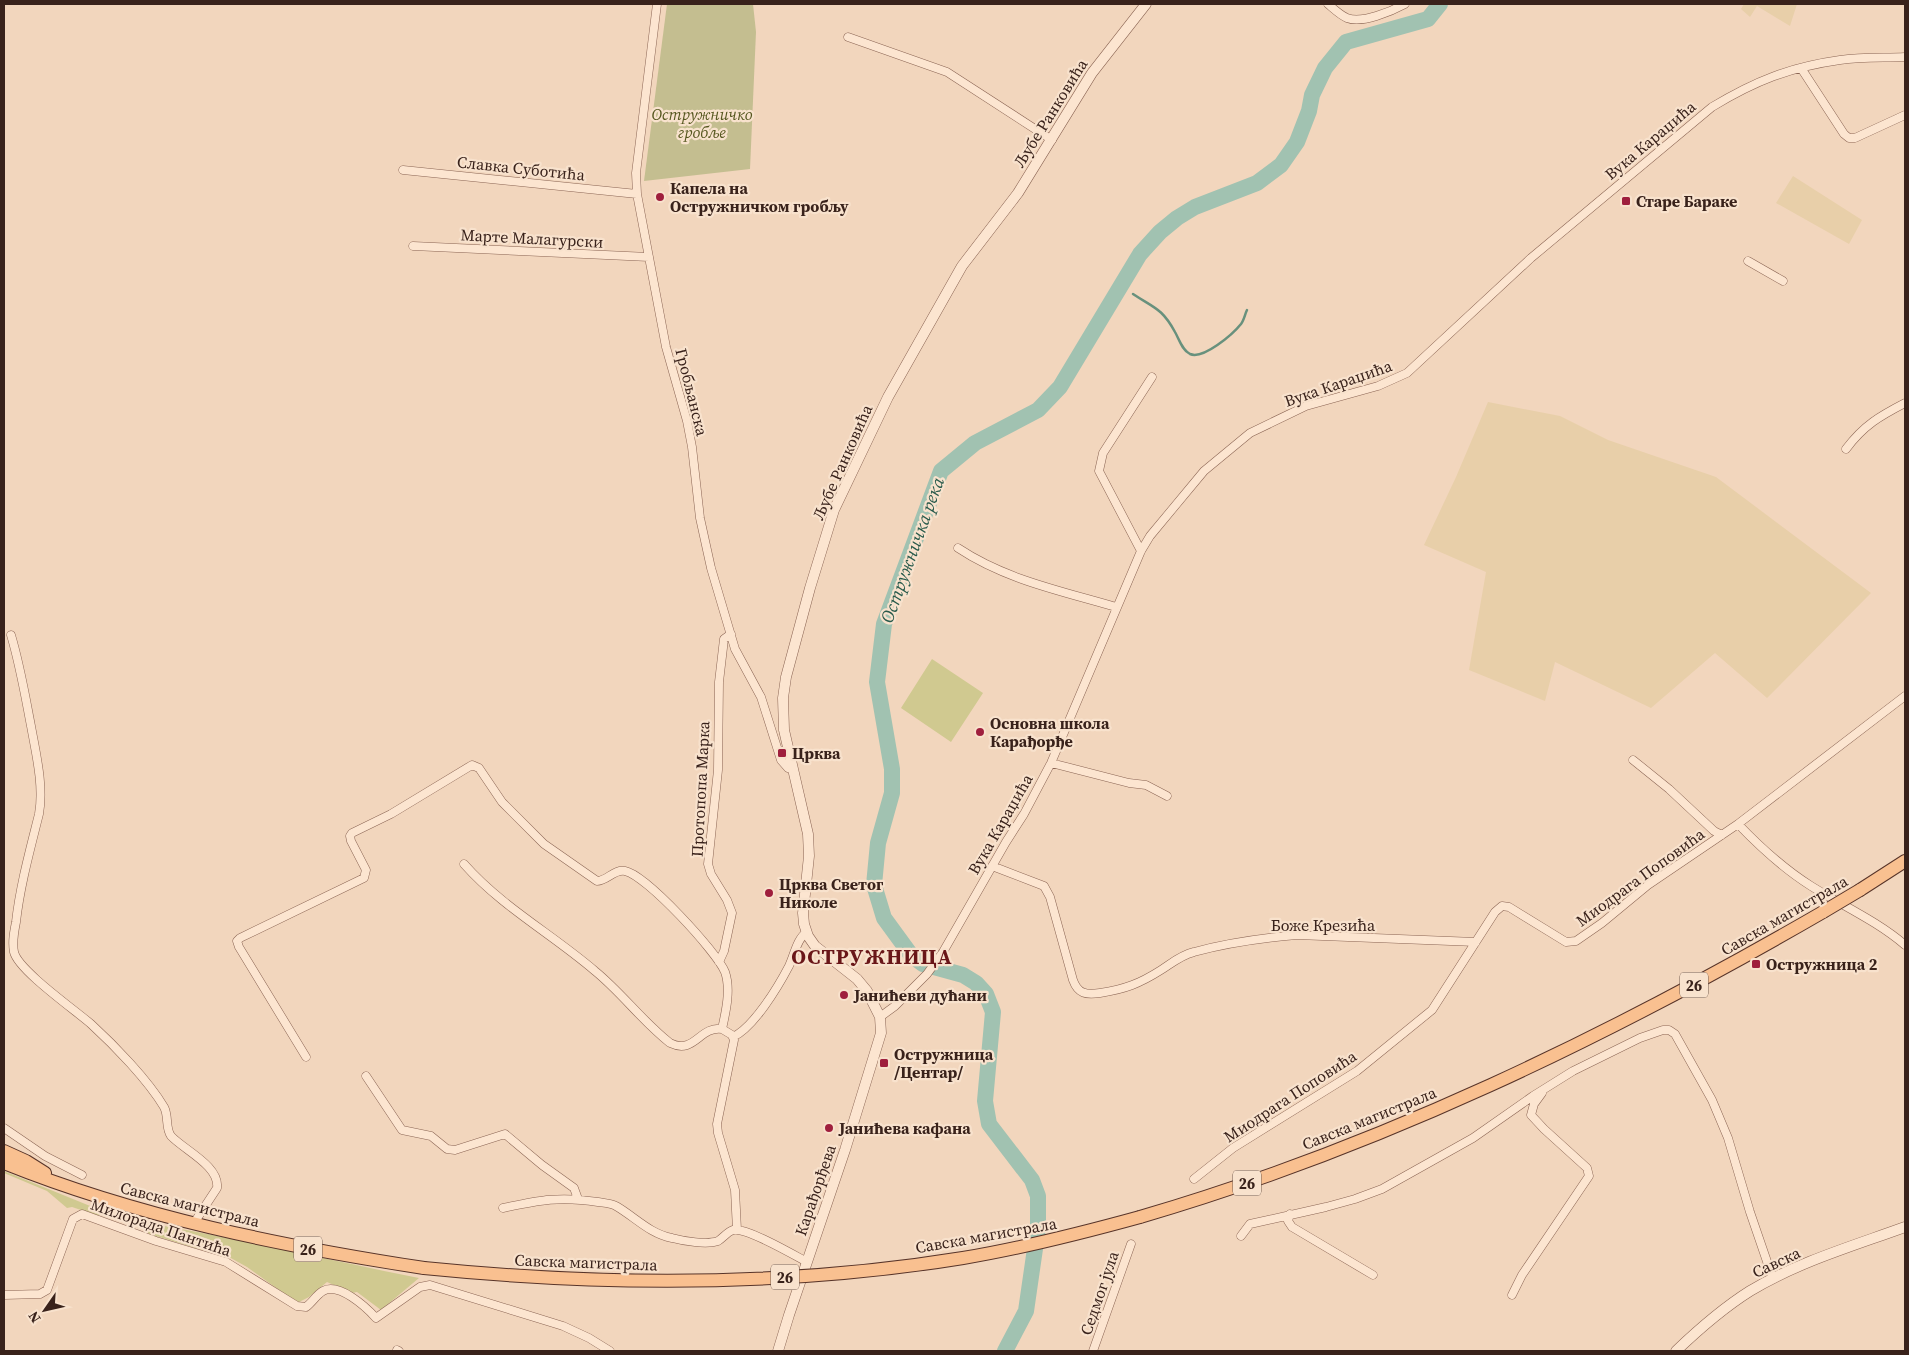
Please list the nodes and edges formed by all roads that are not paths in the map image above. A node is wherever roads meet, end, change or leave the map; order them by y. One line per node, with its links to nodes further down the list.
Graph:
1 (657, 4): 11 (street, Гробљанска)
2 (1146, 4): 9 (street, Љубе Ранковића)
3 (1328, 4): 4 (street)
4 (1405, 4)
5 (848, 36): 9 (street)
6 (1905, 57): 7 (street, Вука Караџића)
7 (1801, 68): 8 (street); 20 (street, Вука Караџића)
8 (1905, 115)
9 (1052, 140): 27 (street, Љубе Ранковића)
10 (403, 170): 11 (street, Славка Суботића)
11 (637, 194): 13 (street, Гробљанска)
12 (414, 246): 13 (street, Марте Малагурски)
13 (649, 257): 22 (street, Гробљанска)
14 (1748, 261): 15 (street)
15 (1783, 281)
16 (1152, 377): 20 (street)
17 (1905, 403): 18 (street)
18 (1846, 449)
19 (958, 548): 21 (street)
20 (1141, 551): 21 (street, Вука Караџића)
21 (1116, 607): 26 (street, Вука Караџића)
22 (731, 634): 27 (street, Гробљанска); 37 (street, Протопопа Марка)
23 (11, 635): 53 (street)
24 (1905, 696): 29 (street, Миодрага Поповића)
25 (1633, 760): 30 (street)
26 (1051, 763): 28 (street); 33 (street, Вука Караџића)
27 (793, 769): 34 (street, Љубе Ранковића)
28 (1166, 796)
29 (1738, 824): 30 (street, Миодрага Поповића); 36 (street)
30 (1722, 835): 35 (street, Миодрага Поповића)
31 (1905, 861): 53 (main road, Савска магистрала / 26, bridge)
32 (464, 864): 39 (street)
33 (992, 866): 35 (street, Боже Крезића); 38 (street, Вука Караџића)
34 (807, 932): 38 (street, Љубе Ранковића); 40 (street)
35 (1476, 942): 48 (street, Миодрага Поповића)
36 (1905, 945)
37 (719, 962): 39 (street); 41 (street)
38 (880, 1017): 58 (street, Карађорђева)
39 (722, 1029): 40 (street)
40 (733, 1037): 55 (street)
41 (306, 1057)
42 (366, 1076): 50 (street)
43 (1547, 1088): 52 (street); 60 (street); 62 (street)
44 (4, 1128): 47 (street)
45 (4, 1151): 49 (main road)
46 (4, 1163): 49 (main road, Савска магистрала / 26)
47 (82, 1175)
48 (1194, 1179)
49 (59, 1183): 53 (main road, Савска магистрала / 26)
50 (578, 1199): 51 (street); 55 (street)
51 (503, 1208)
52 (1290, 1214): 56 (street); 59 (street)
53 (194, 1223)
54 (1905, 1227): 60 (street, Савска)
55 (737, 1230): 58 (street)
56 (1241, 1236)
57 (1131, 1244): 65 (street, Седмог јула)
58 (807, 1262): 64 (street, Карађорђева)
59 (1373, 1275)
60 (1773, 1279): 66 (street, Савска)
61 (4, 1295): 63 (street, Милорада Пантића)
62 (1512, 1295)
63 (610, 1351)
64 (778, 1351)
65 (1093, 1351)
66 (1676, 1351)

